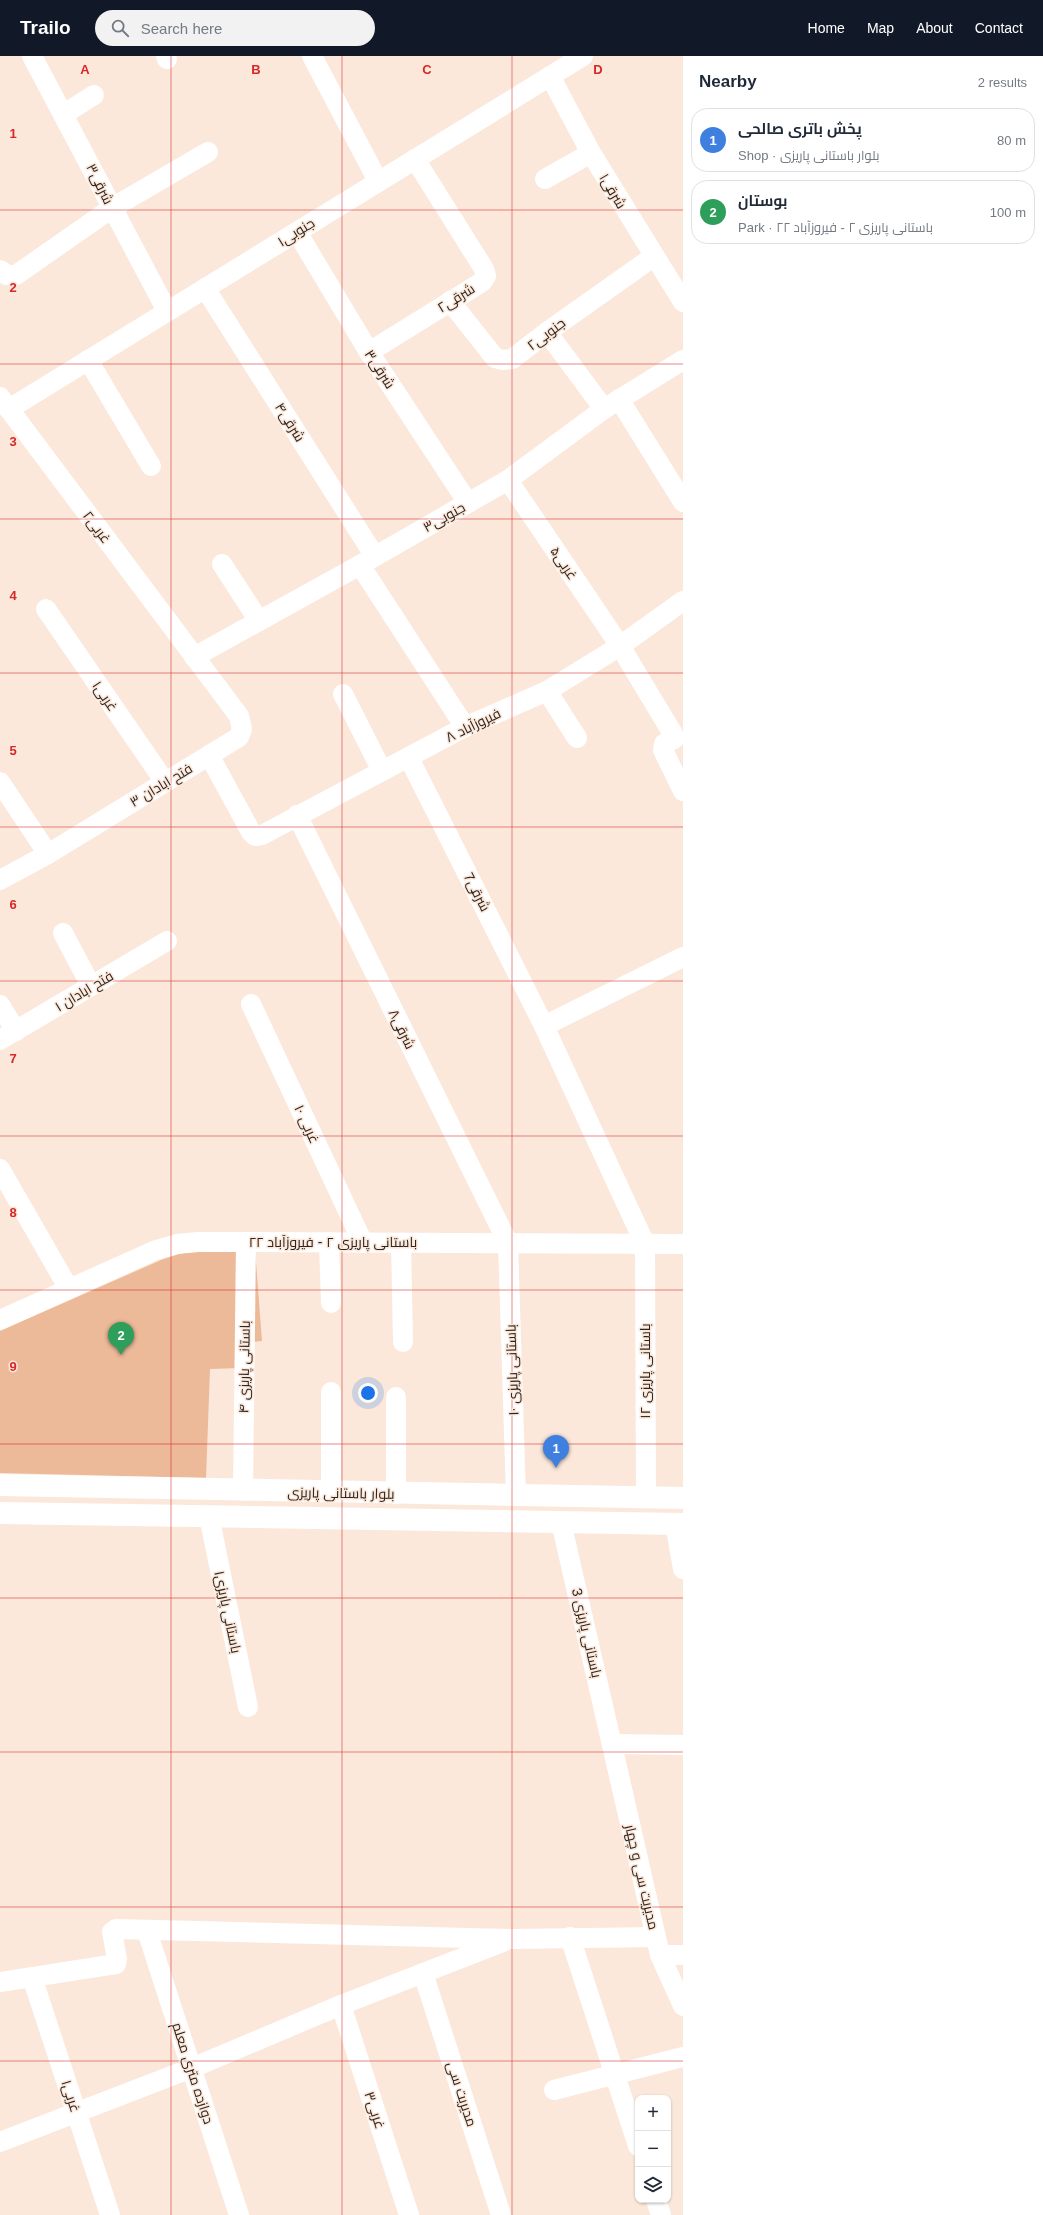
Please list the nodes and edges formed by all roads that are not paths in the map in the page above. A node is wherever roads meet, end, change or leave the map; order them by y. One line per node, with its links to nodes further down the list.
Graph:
1 (32, 56): 6 (street, شرقی۳)
2 (312, 56): 11 (street)
3 (582, 56): 4 (street, جنوبی۱)
4 (550, 76): 8 (street, شرقی۱); 9 (street, جنوبی۱)
5 (94, 95): 6 (street)
6 (64, 114): 12 (street, شرقی۳)
7 (208, 152): 12 (street)
8 (591, 153): 10 (street); 14 (street, شرقی۱)
9 (415, 159): 11 (street, جنوبی۱); 17 (street, شرقی۲)
10 (545, 178)
11 (378, 181): 13 (street, جنوبی۱)
12 (112, 208): 15 (street); 19 (street, شرقی۳)
13 (297, 232): 16 (street, جنوبی۱); 21 (street, شرقی۳)
14 (653, 257): 18 (street, شرقی۱); 20 (street, جنوبی۲)
15 (0, 270)
16 (205, 288): 19 (street, جنوبی۱); 30 (street, شرقی۴)
17 (450, 301): 20 (street, جنوبی۲); 21 (street, شرقی۲)
18 (683, 302)
19 (167, 311): 22 (street, جنوبی۱)
20 (547, 332): 25 (street)
21 (370, 352): 29 (street, شرقی۳)
22 (88, 360): 24 (street, جنوبی۱); 26 (street)
23 (683, 360): 25 (street, جنوبی۳)
24 (4, 403): 36 (street, غربی۲)
25 (611, 404): 27 (street, جنوبی۳); 28 (street)
26 (150, 466)
27 (508, 480): 29 (street, جنوبی۳); 35 (street, غربی۵)
28 (683, 502)
29 (468, 503): 30 (street, جنوبی۳)
30 (367, 560): 34 (street, جنوبی۳); 39 (street, شرقی۴)
31 (222, 564): 34 (street)
32 (683, 601): 35 (street, فیروزآباد ۸)
33 (46, 609): 45 (street, غربی۱)
34 (259, 621): 36 (street, جنوبی۳)
35 (620, 646): 37 (street, فیروزآباد ۸); 46 (street, غربی۵)
36 (194, 657): 41 (street, فتح ابادان ۳)
37 (547, 691): 39 (street, فیروزآباد ۸); 40 (street)
38 (343, 694): 43 (street)
39 (465, 728): 42 (street, فیروزآباد ۸)
40 (577, 738)
41 (209, 755): 45 (street, فتح ابادان ۳); 47 (street, فیروزآباد ۸)
42 (410, 758): 43 (street, فیروزآباد ۸); 56 (street, شرقی7)
43 (382, 771): 47 (street, فیروزآباد ۸)
44 (0, 782): 48 (street)
45 (165, 782): 48 (street, فتح ابادان ۳)
46 (683, 791)
47 (297, 815): 63 (street, شرقی۸)
48 (48, 854): 49 (street, فتح ابادان ۳)
49 (0, 880)
50 (63, 933): 53 (street)
51 (167, 941): 53 (street, فتح ابادان ۱)
52 (682, 960): 56 (street)
53 (91, 986): 57 (street, فتح ابادان ۱)
54 (251, 1004): 61 (street, غربی ۱۰)
55 (0, 1005): 57 (street)
56 (544, 1026): 64 (street, شرقی7)
57 (8, 1036)
58 (0, 1169): 66 (street)
59 (246, 1242): 60 (street, باستانی پاریزی ۲ - فیروزآباد ۲۲); 66 (street, باستانی پاریزی ۲ - فیروزآباد ۲۲); 73 (street, باستانی پاریزی ۴)
60 (330, 1242): 61 (street, باستانی پاریزی ۲ - فیروزآباد ۲۲); 67 (street)
61 (363, 1243): 62 (street, باستانی پاریزی ۲ - فیروزآباد ۲۲)
62 (401, 1243): 63 (street, باستانی پاریزی ۲ - فیروزآباد ۲۲); 69 (street)
63 (508, 1243): 64 (street, باستانی پاریزی ۲ - فیروزآباد ۲۲); 76 (street, باستانی پاریزی ۱۰)
64 (644, 1244): 65 (street, باستانی پاریزی ۲ - فیروزآباد ۲۲); 77 (street, باستانی پاریزی ۱۲)
65 (683, 1244)
66 (69, 1289): 68 (street, باستانی پاریزی ۲ - فیروزآباد ۲۲)
67 (331, 1303)
68 (0, 1320)
69 (402, 1342)
70 (331, 1392): 74 (street)
71 (396, 1397): 75 (street)
72 (0, 1485): 73 (main road, بلوار باستانی پاریزی)
73 (243, 1491): 74 (main road, بلوار باستانی پاریزی)
74 (331, 1493): 75 (main road, بلوار باستانی پاریزی)
75 (396, 1494): 76 (main road, بلوار باستانی پاریزی)
76 (516, 1496): 77 (main road, بلوار باستانی پاریزی)
77 (646, 1497): 78 (main road, بلوار باستانی پاریزی)
78 (683, 1498)
79 (0, 1513): 80 (main road, بلوار باستانی پاریزی)
80 (209, 1516): 81 (main road, بلوار باستانی پاریزی); 84 (street, باستانی پاریزی۱)
81 (561, 1522): 82 (main road, بلوار باستانی پاریزی); 85 (street, باستانی پاریزی 3)
82 (679, 1524): 83 (street)
83 (683, 1569)
84 (248, 1707)
85 (613, 1744): 86 (street); 90 (street, مدیریت سی و چهار)
86 (683, 1745)
87 (148, 1931): 89 (street); 93 (street); 98 (street, دوازده متری معلم)
88 (570, 1937): 89 (street); 90 (street); 99 (street)
89 (512, 1939): 92 (street)
90 (658, 1946): 91 (street); 96 (street, مدیریت سی و چهار)
91 (683, 1955)
92 (423, 1973): 95 (street); 108 (street, مدیریت سی)
93 (32, 1977): 94 (street); 101 (street, غربی۱)
94 (0, 1982)
95 (341, 2005): 98 (street); 107 (street, غربی۳)
96 (683, 2006)
97 (683, 2057): 99 (street)
98 (192, 2068): 101 (street); 106 (street, دوازده متری معلم)
99 (614, 2076): 100 (street); 102 (street)
100 (554, 2090)
101 (77, 2114): 103 (street); 105 (street, غربی۱)
102 (635, 2137)
103 (0, 2142)
104 (657, 2203): 109 (street)
105 (110, 2215)
106 (239, 2215)
107 (409, 2215)
108 (501, 2215)
109 (661, 2215)

